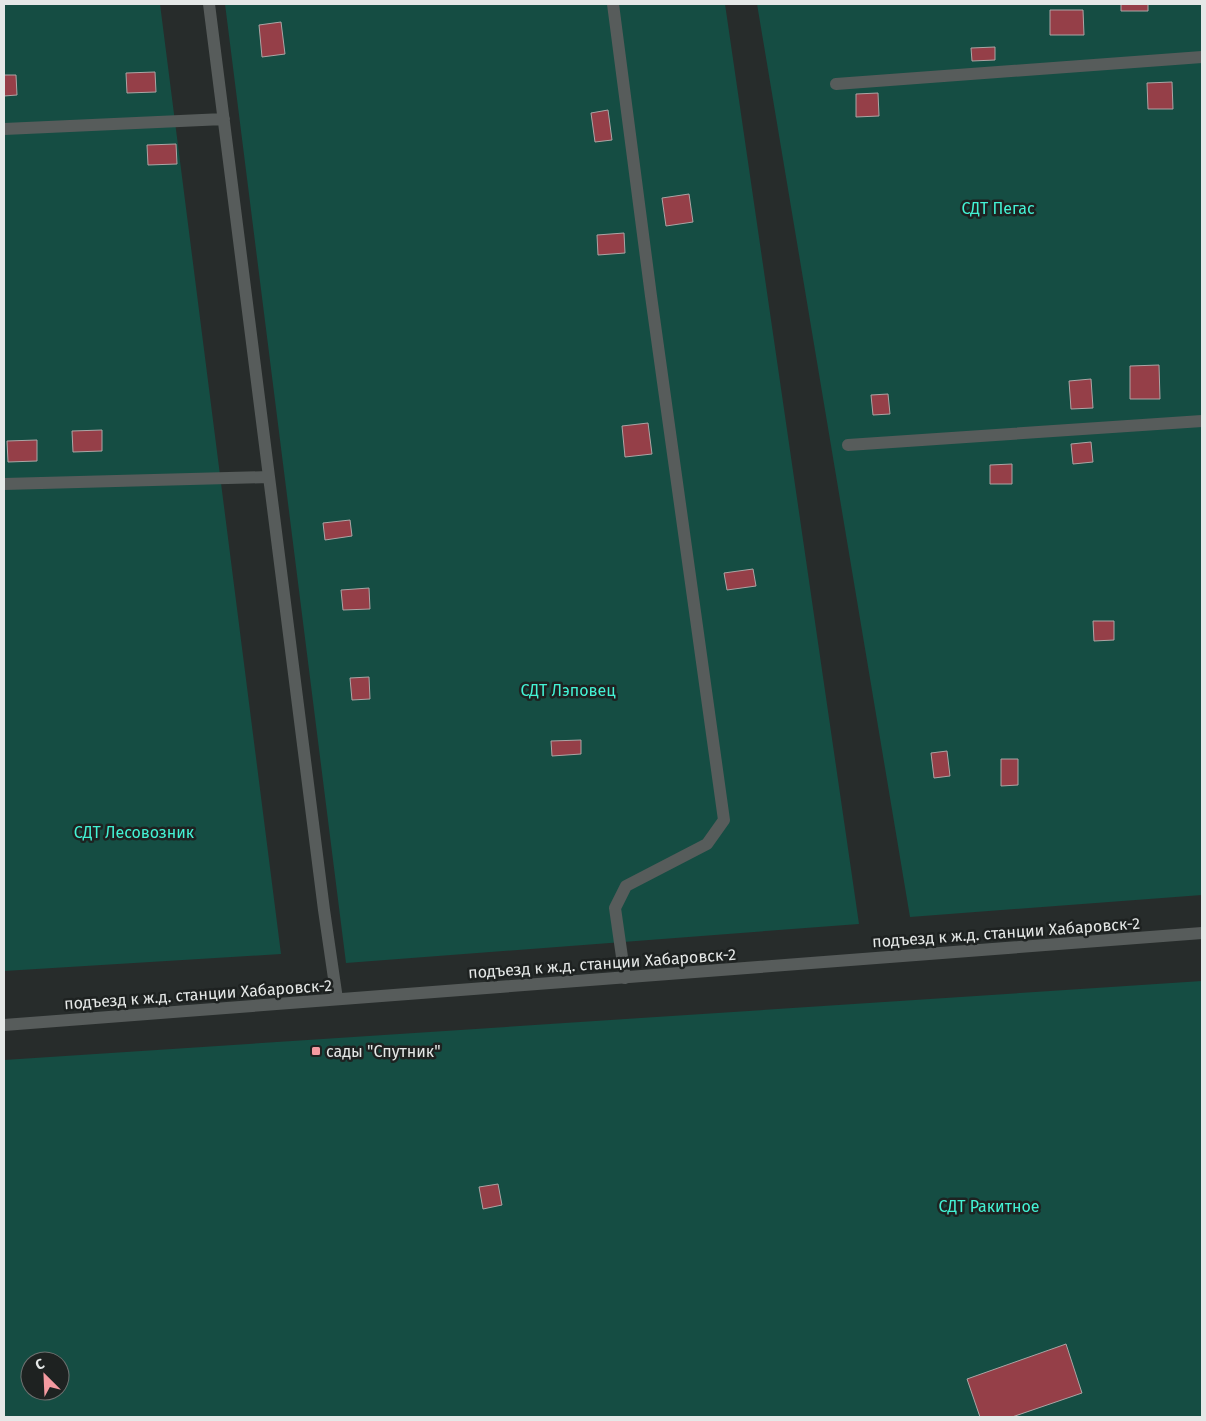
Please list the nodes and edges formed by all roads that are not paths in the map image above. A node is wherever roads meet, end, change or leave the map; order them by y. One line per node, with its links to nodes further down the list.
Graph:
1 (209, 4): 5 (street)
2 (613, 4): 12 (street)
3 (1202, 57): 4 (street)
4 (836, 84)
5 (224, 119): 6 (street); 9 (street)
6 (4, 129)
7 (1202, 421): 8 (street)
8 (848, 445)
9 (269, 476): 10 (street); 13 (street)
10 (4, 484)
11 (1202, 933): 12 (street, подъезд к ж.д. станции Хабаровск-2)
12 (625, 978): 13 (street, подъезд к ж.д. станции Хабаровск-2)
13 (337, 999): 14 (street, подъезд к ж.д. станции Хабаровск-2)
14 (4, 1025)

